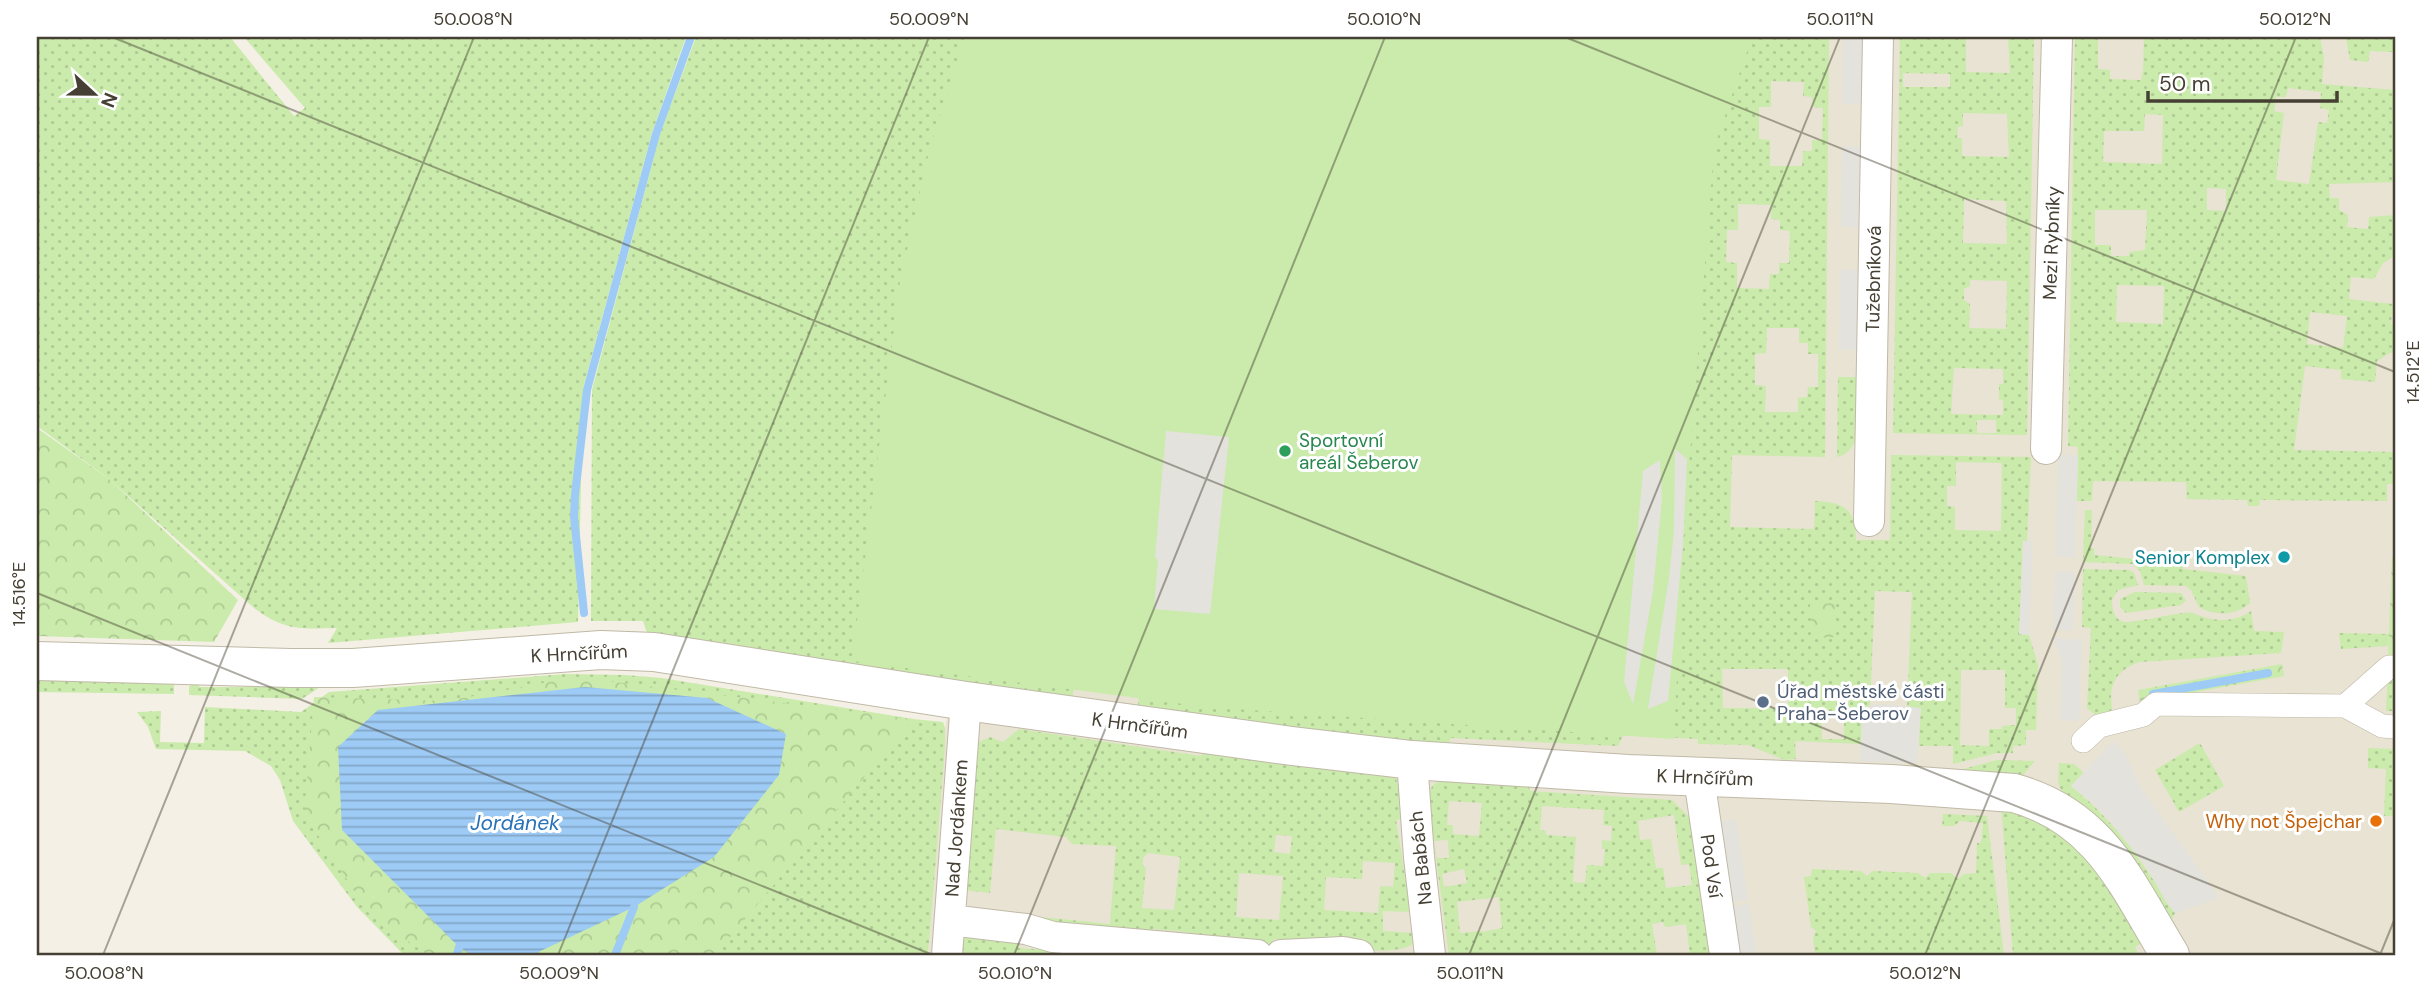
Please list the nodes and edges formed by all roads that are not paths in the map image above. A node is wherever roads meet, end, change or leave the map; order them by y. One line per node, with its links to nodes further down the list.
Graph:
1 (1878, 37): 4 (street, Tužebníková)
2 (2057, 37): 3 (street, Mezi Rybníky)
3 (2046, 449)
4 (1869, 521)
5 (37, 661): 7 (street, K Hrnčířům)
6 (2395, 667): 8 (street)
7 (966, 701): 11 (street, K Hrnčířům); 13 (street, Nad Jordánkem)
8 (2345, 706): 9 (street); 10 (street)
9 (2395, 727)
10 (2083, 741)
11 (1412, 760): 12 (street, K Hrnčířům); 18 (street, Na Babách)
12 (1699, 778): 19 (street, Pod Vsí); 20 (street, K Hrnčířům)
13 (950, 920): 14 (street, Nad Jordánkem); 15 (street)
14 (947, 955)
15 (1257, 955)
16 (1281, 955): 17 (street)
17 (1359, 955)
18 (1430, 955)
19 (1725, 955)
20 (2170, 955)

